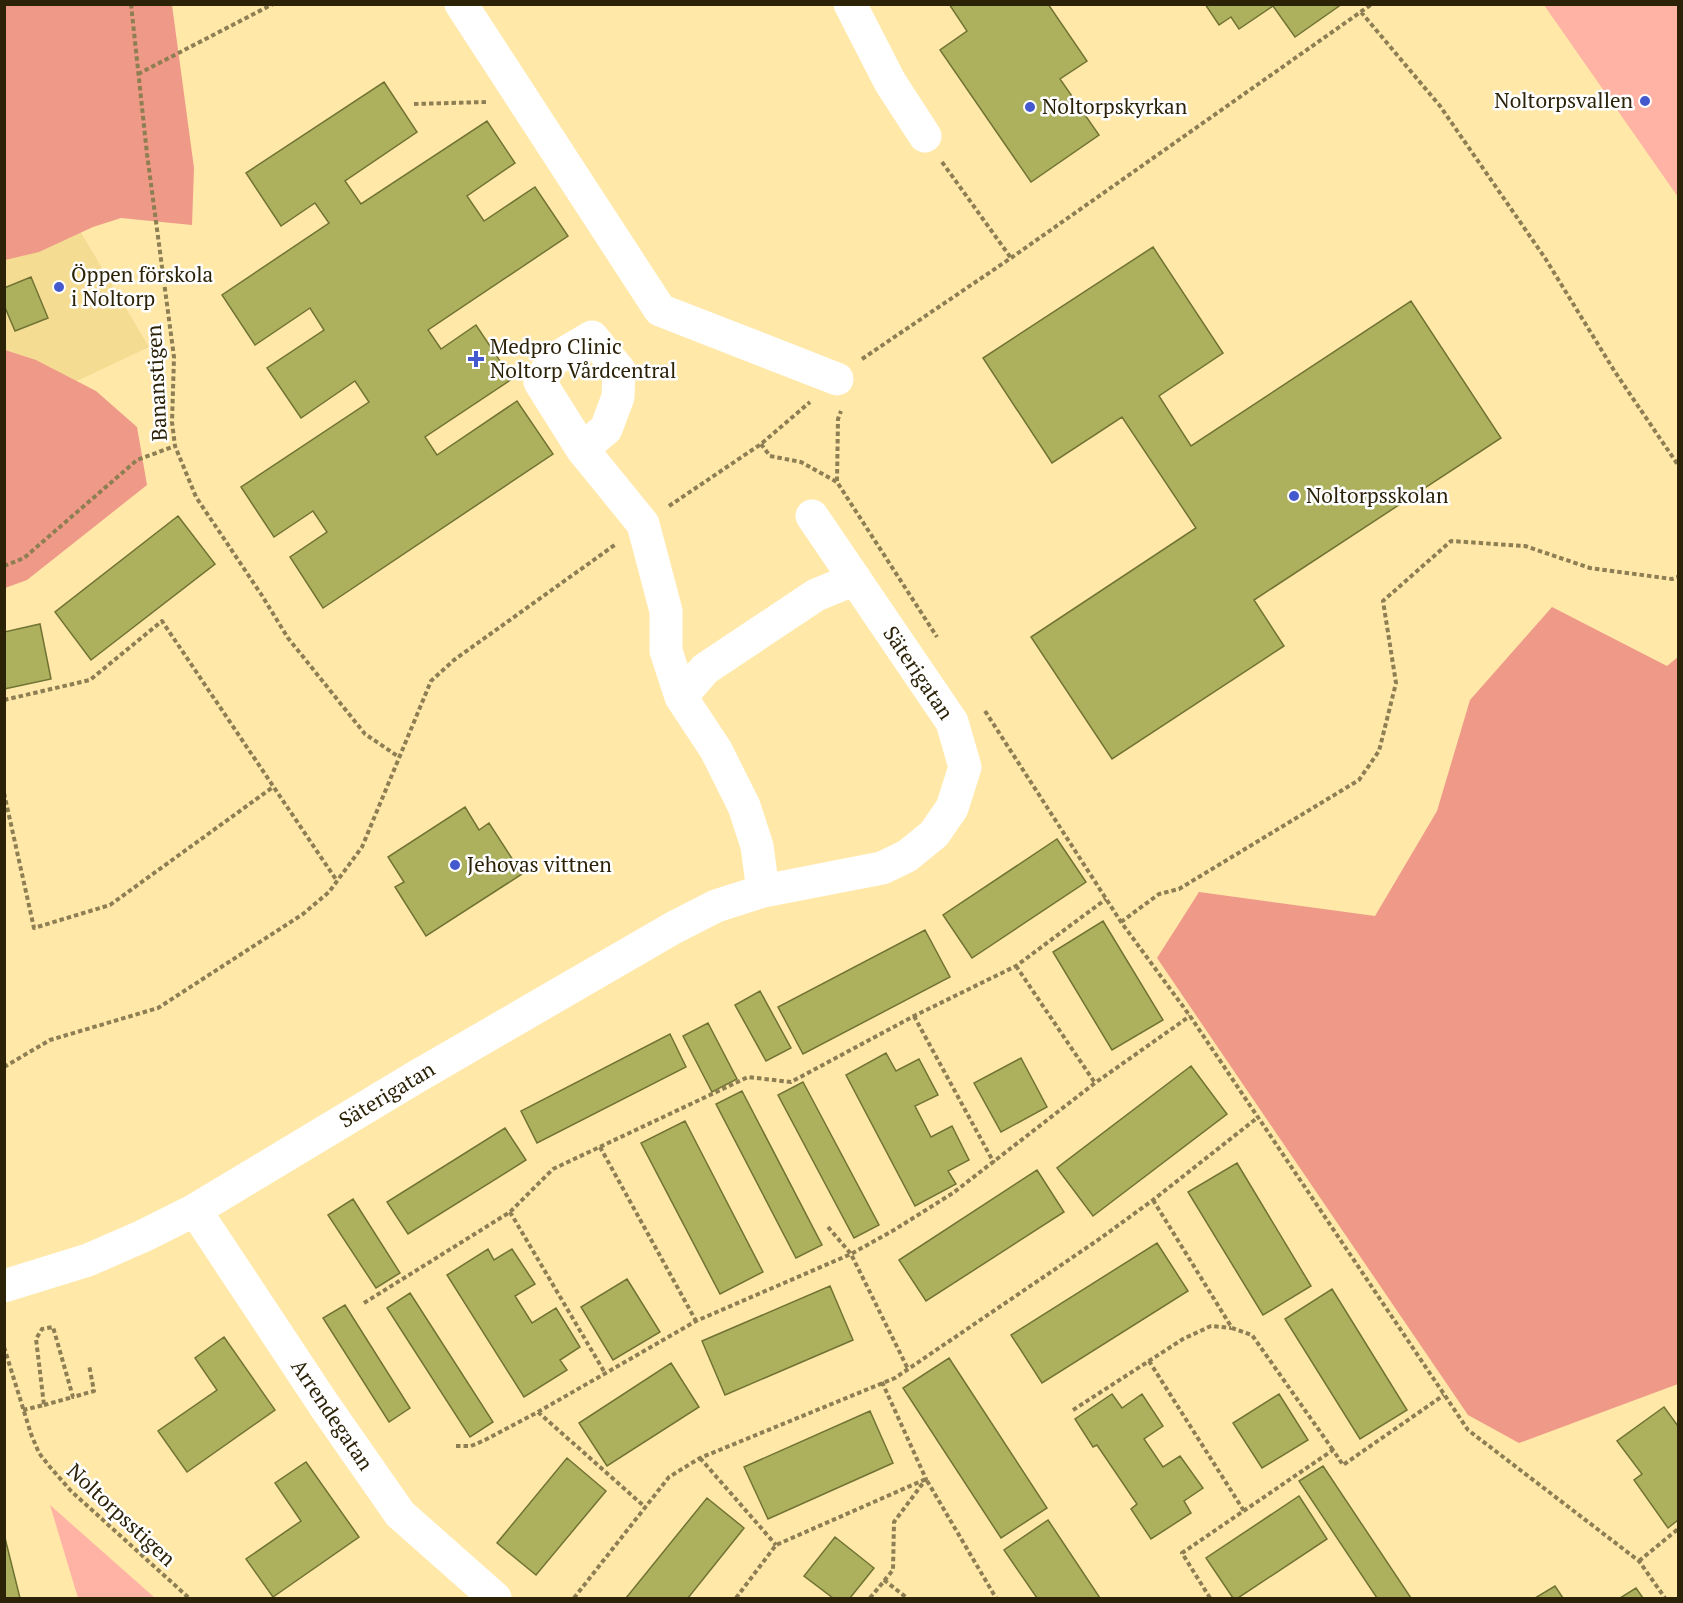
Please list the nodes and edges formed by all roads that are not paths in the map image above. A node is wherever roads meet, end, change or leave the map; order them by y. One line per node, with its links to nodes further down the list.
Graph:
1 (461, 4): 4 (street)
2 (850, 4): 3 (street)
3 (925, 136)
4 (839, 394)
5 (582, 449): 8 (street)
6 (812, 516): 7 (street, Säterigatan)
7 (855, 579): 8 (street); 9 (street, Säterigatan)
8 (681, 697): 9 (street)
9 (763, 891): 10 (street, Säterigatan)
10 (195, 1210): 11 (street, Säterigatan); 12 (street, Arrendegatan)
11 (4, 1286)
12 (495, 1599)

